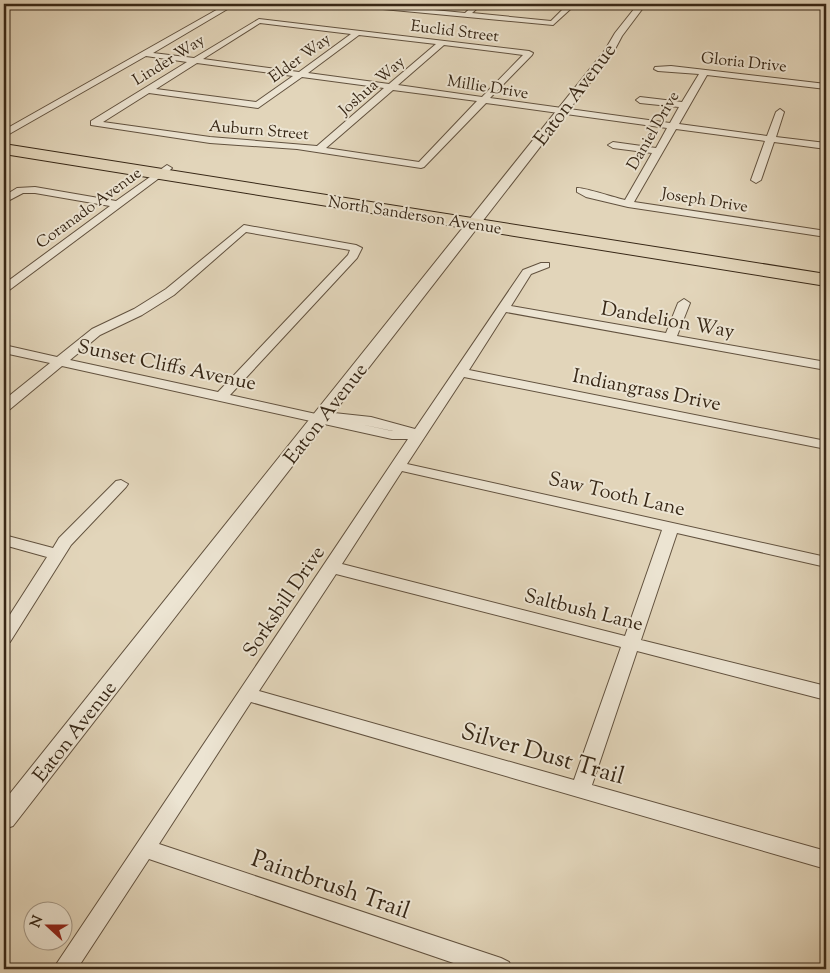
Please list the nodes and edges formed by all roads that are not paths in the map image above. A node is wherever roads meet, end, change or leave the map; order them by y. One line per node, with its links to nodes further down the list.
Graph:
1 (232, 4): 11 (street)
2 (351, 4): 6 (street)
3 (479, 4): 7 (street)
4 (572, 4): 7 (street)
5 (642, 4): 22 (street, Eaton Avenue)
6 (384, 5): 7 (street)
7 (466, 16)
8 (259, 21): 9 (street, Euclid Street); 12 (street, Linder Way)
9 (357, 33): 10 (street, Euclid Street); 15 (street, Elder Way)
10 (442, 43): 16 (street, Joshua Way); 19 (street, Euclid Street)
11 (145, 54): 12 (street, Millie Drive); 26 (street)
12 (196, 60): 15 (street, Millie Drive); 18 (street, Linder Way)
13 (658, 69): 14 (street, Gloria Drive)
14 (704, 72): 17 (street, Gloria Drive); 21 (street, Daniel Drive)
15 (301, 74): 16 (street, Millie Drive); 18 (street, Elder Way)
16 (392, 86): 19 (street, Millie Drive); 32 (street, Joshua Way)
17 (826, 86)
18 (147, 90): 24 (street, Linder Way)
19 (484, 100): 22 (street, Millie Drive); 32 (street, Auburn Street)
20 (640, 100): 21 (street)
21 (684, 105): 25 (street, Daniel Drive)
22 (562, 112): 25 (street, Millie Drive); 40 (street, Eaton Avenue)
23 (780, 112): 27 (street)
24 (94, 123): 32 (street, Auburn Street)
25 (671, 127): 27 (street, Millie Drive); 33 (street, Daniel Drive)
26 (4, 134)
27 (770, 139): 30 (street, Millie Drive); 35 (street)
28 (4, 142): 34 (highway, North Sanderson Avenue)
29 (613, 145): 33 (street)
30 (826, 146)
31 (4, 149): 34 (highway, North Sanderson Avenue)
32 (318, 149)
33 (657, 151): 39 (street, Daniel Drive)
34 (164, 171): 38 (street, Coranado Avenue); 40 (highway, North Sanderson Avenue)
35 (756, 180)
36 (581, 190): 39 (street, Joseph Drive)
37 (4, 200): 38 (street)
38 (118, 204): 45 (street, Coranado Avenue)
39 (628, 204): 41 (street, Joseph Drive)
40 (476, 221): 43 (highway, North Sanderson Avenue); 44 (highway, North Sanderson Avenue); 55 (street, Eaton Avenue)
41 (826, 234)
42 (545, 265): 47 (street, Sorksbill Drive)
43 (826, 272)
44 (826, 280)
45 (4, 289)
46 (684, 303): 48 (street)
47 (503, 308): 48 (street, Dandelion Way); 52 (street, Sorksbill Drive)
48 (670, 338): 51 (street, Dandelion Way)
49 (4, 349): 50 (street, Sunset Cliffs Avenue)
50 (58, 361): 53 (street, Sunset Cliffs Avenue); 53 (street); 54 (street)
51 (826, 366)
52 (460, 372): 56 (street, Sorksbill Drive); 57 (street, Indiangrass Drive)
53 (222, 396): 55 (street, Sunset Cliffs Avenue)
54 (4, 407)
55 (321, 417): 56 (street, Sunset Cliffs Avenue); 70 (street, Eaton Avenue)
56 (418, 435): 58 (street, Sorksbill Drive)
57 (826, 445)
58 (398, 466): 60 (street, Saw Tooth Lane); 64 (street, Sorksbill Drive)
59 (121, 484): 62 (street)
60 (671, 527): 63 (street, Saw Tooth Lane); 66 (street)
61 (4, 540): 62 (street)
62 (56, 554): 65 (street)
63 (826, 562)
64 (331, 567): 66 (street, Saltbush Lane); 68 (street, Sorksbill Drive)
65 (4, 638)
66 (631, 643): 67 (street, Saltbush Lane); 69 (street)
67 (826, 693)
68 (246, 694): 69 (street, Silver Dust Trail); 71 (street, Sorksbill Drive)
69 (580, 790): 72 (street, Silver Dust Trail)
70 (4, 819)
71 (144, 848): 73 (street, Sorksbill Drive); 74 (street, Paintbrush Trail)
72 (826, 860)
73 (64, 969)
74 (501, 969)

